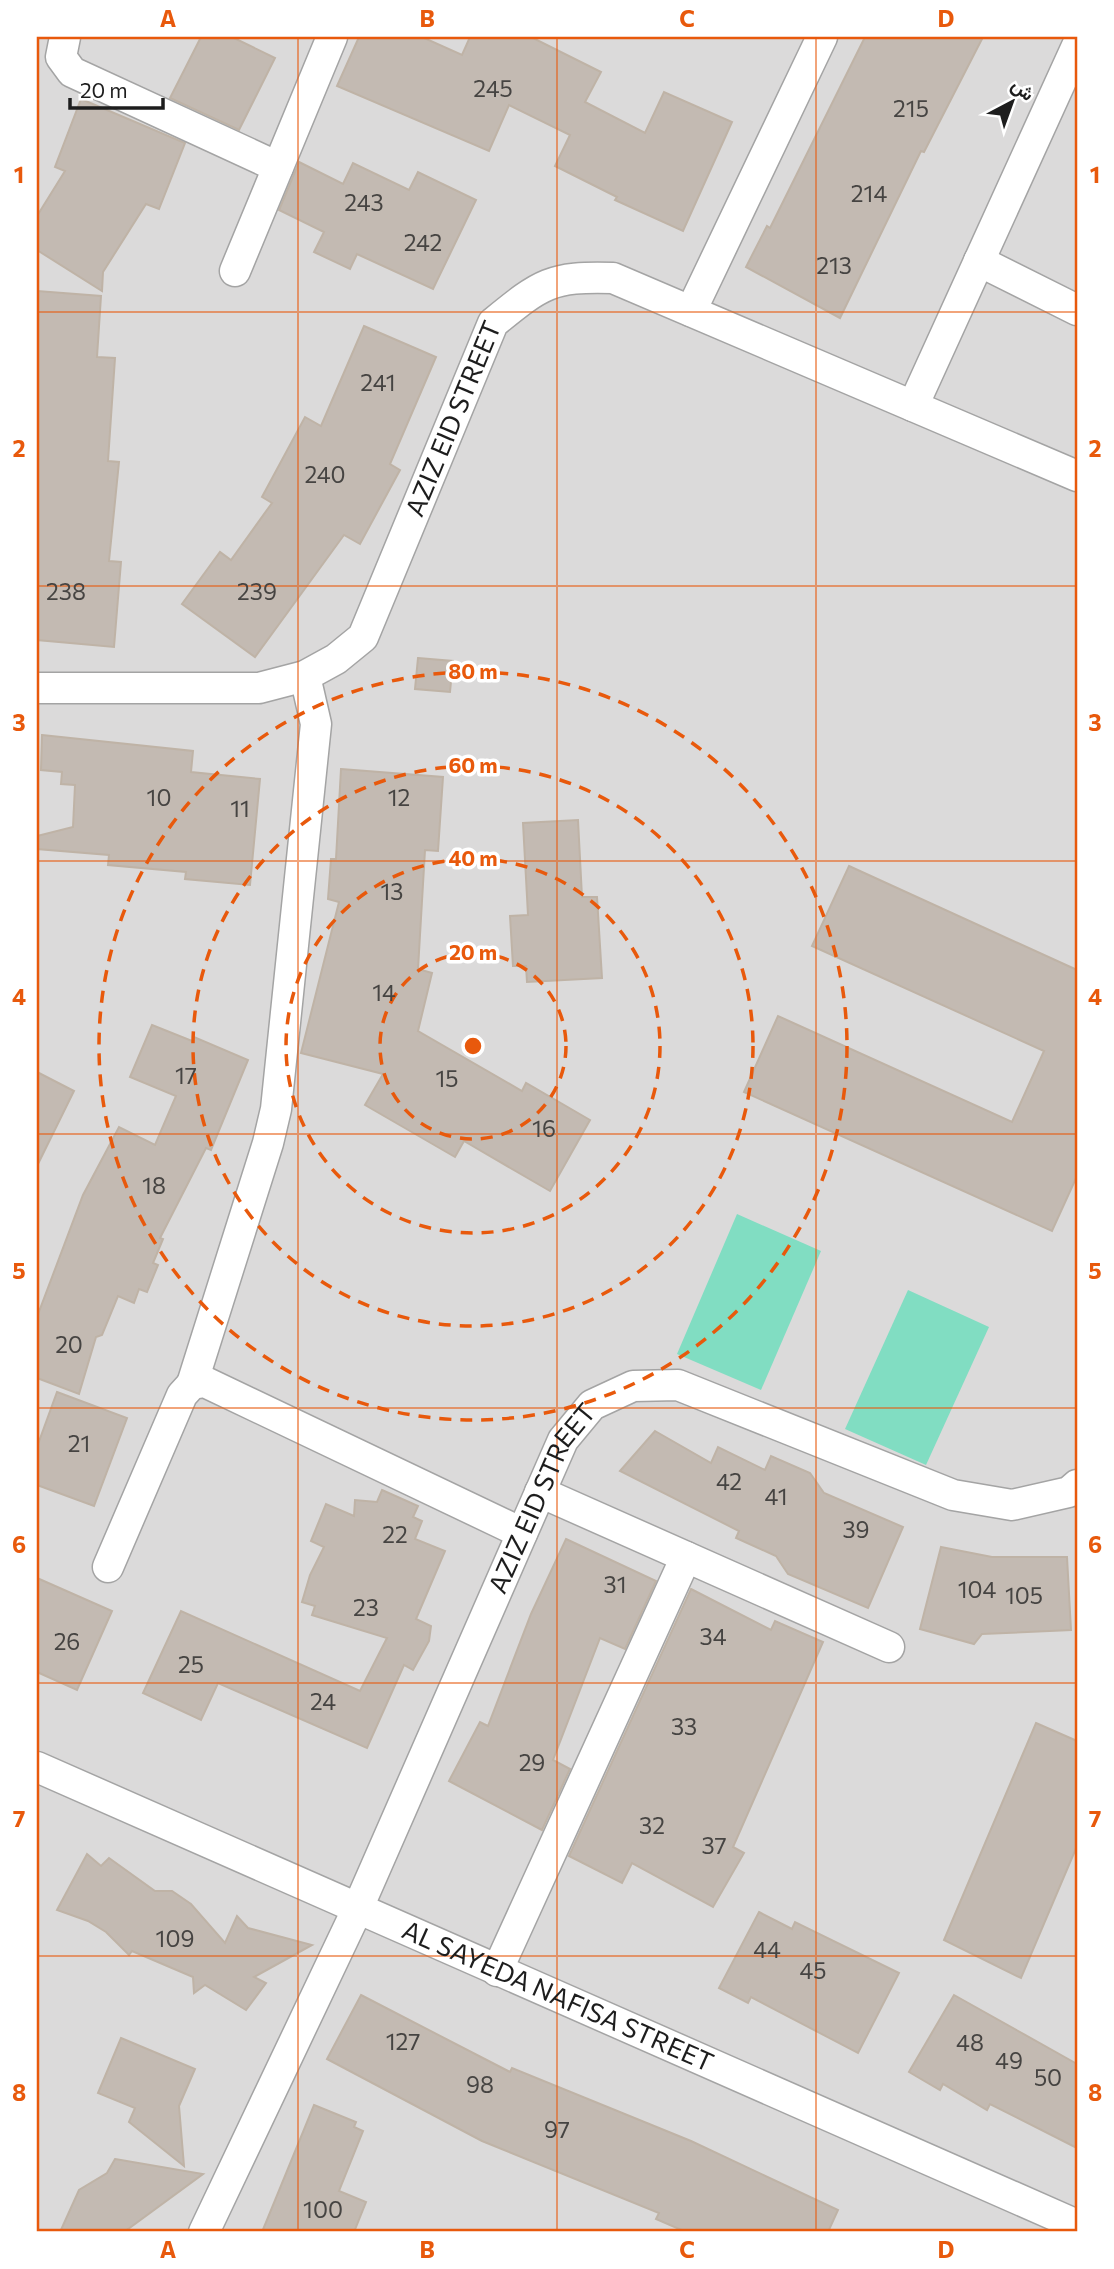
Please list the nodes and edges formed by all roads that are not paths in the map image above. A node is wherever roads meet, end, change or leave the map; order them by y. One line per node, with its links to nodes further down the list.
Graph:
1 (65, 37): 5 (street)
2 (332, 37): 5 (street)
3 (822, 37): 9 (street)
4 (1077, 46): 6 (street)
5 (278, 167): 7 (street)
6 (979, 261): 8 (street); 10 (street)
7 (235, 271)
8 (1077, 310)
9 (691, 311): 10 (street, AZIZ EID STREET); 12 (street, AZIZ EID STREET)
10 (913, 405): 11 (street, AZIZ EID STREET)
11 (1077, 476)
12 (305, 676): 13 (street, AZIZ EID STREET); 14 (street)
13 (37, 688)
14 (192, 1384): 17 (street); 19 (street)
15 (1077, 1485): 16 (street, AZIZ EID STREET)
16 (540, 1492): 17 (street, AZIZ EID STREET); 18 (street)
17 (522, 1533): 22 (street, AZIZ EID STREET)
18 (686, 1557): 20 (street); 23 (street)
19 (108, 1567)
20 (889, 1647)
21 (37, 1768): 22 (street, AL SAYEDA NAFISA STREET)
22 (357, 1910): 23 (street, AL SAYEDA NAFISA STREET); 25 (street, AZIZ EID STREET)
23 (497, 1971): 24 (street, AL SAYEDA NAFISA STREET)
24 (1060, 2224)
25 (204, 2232)

